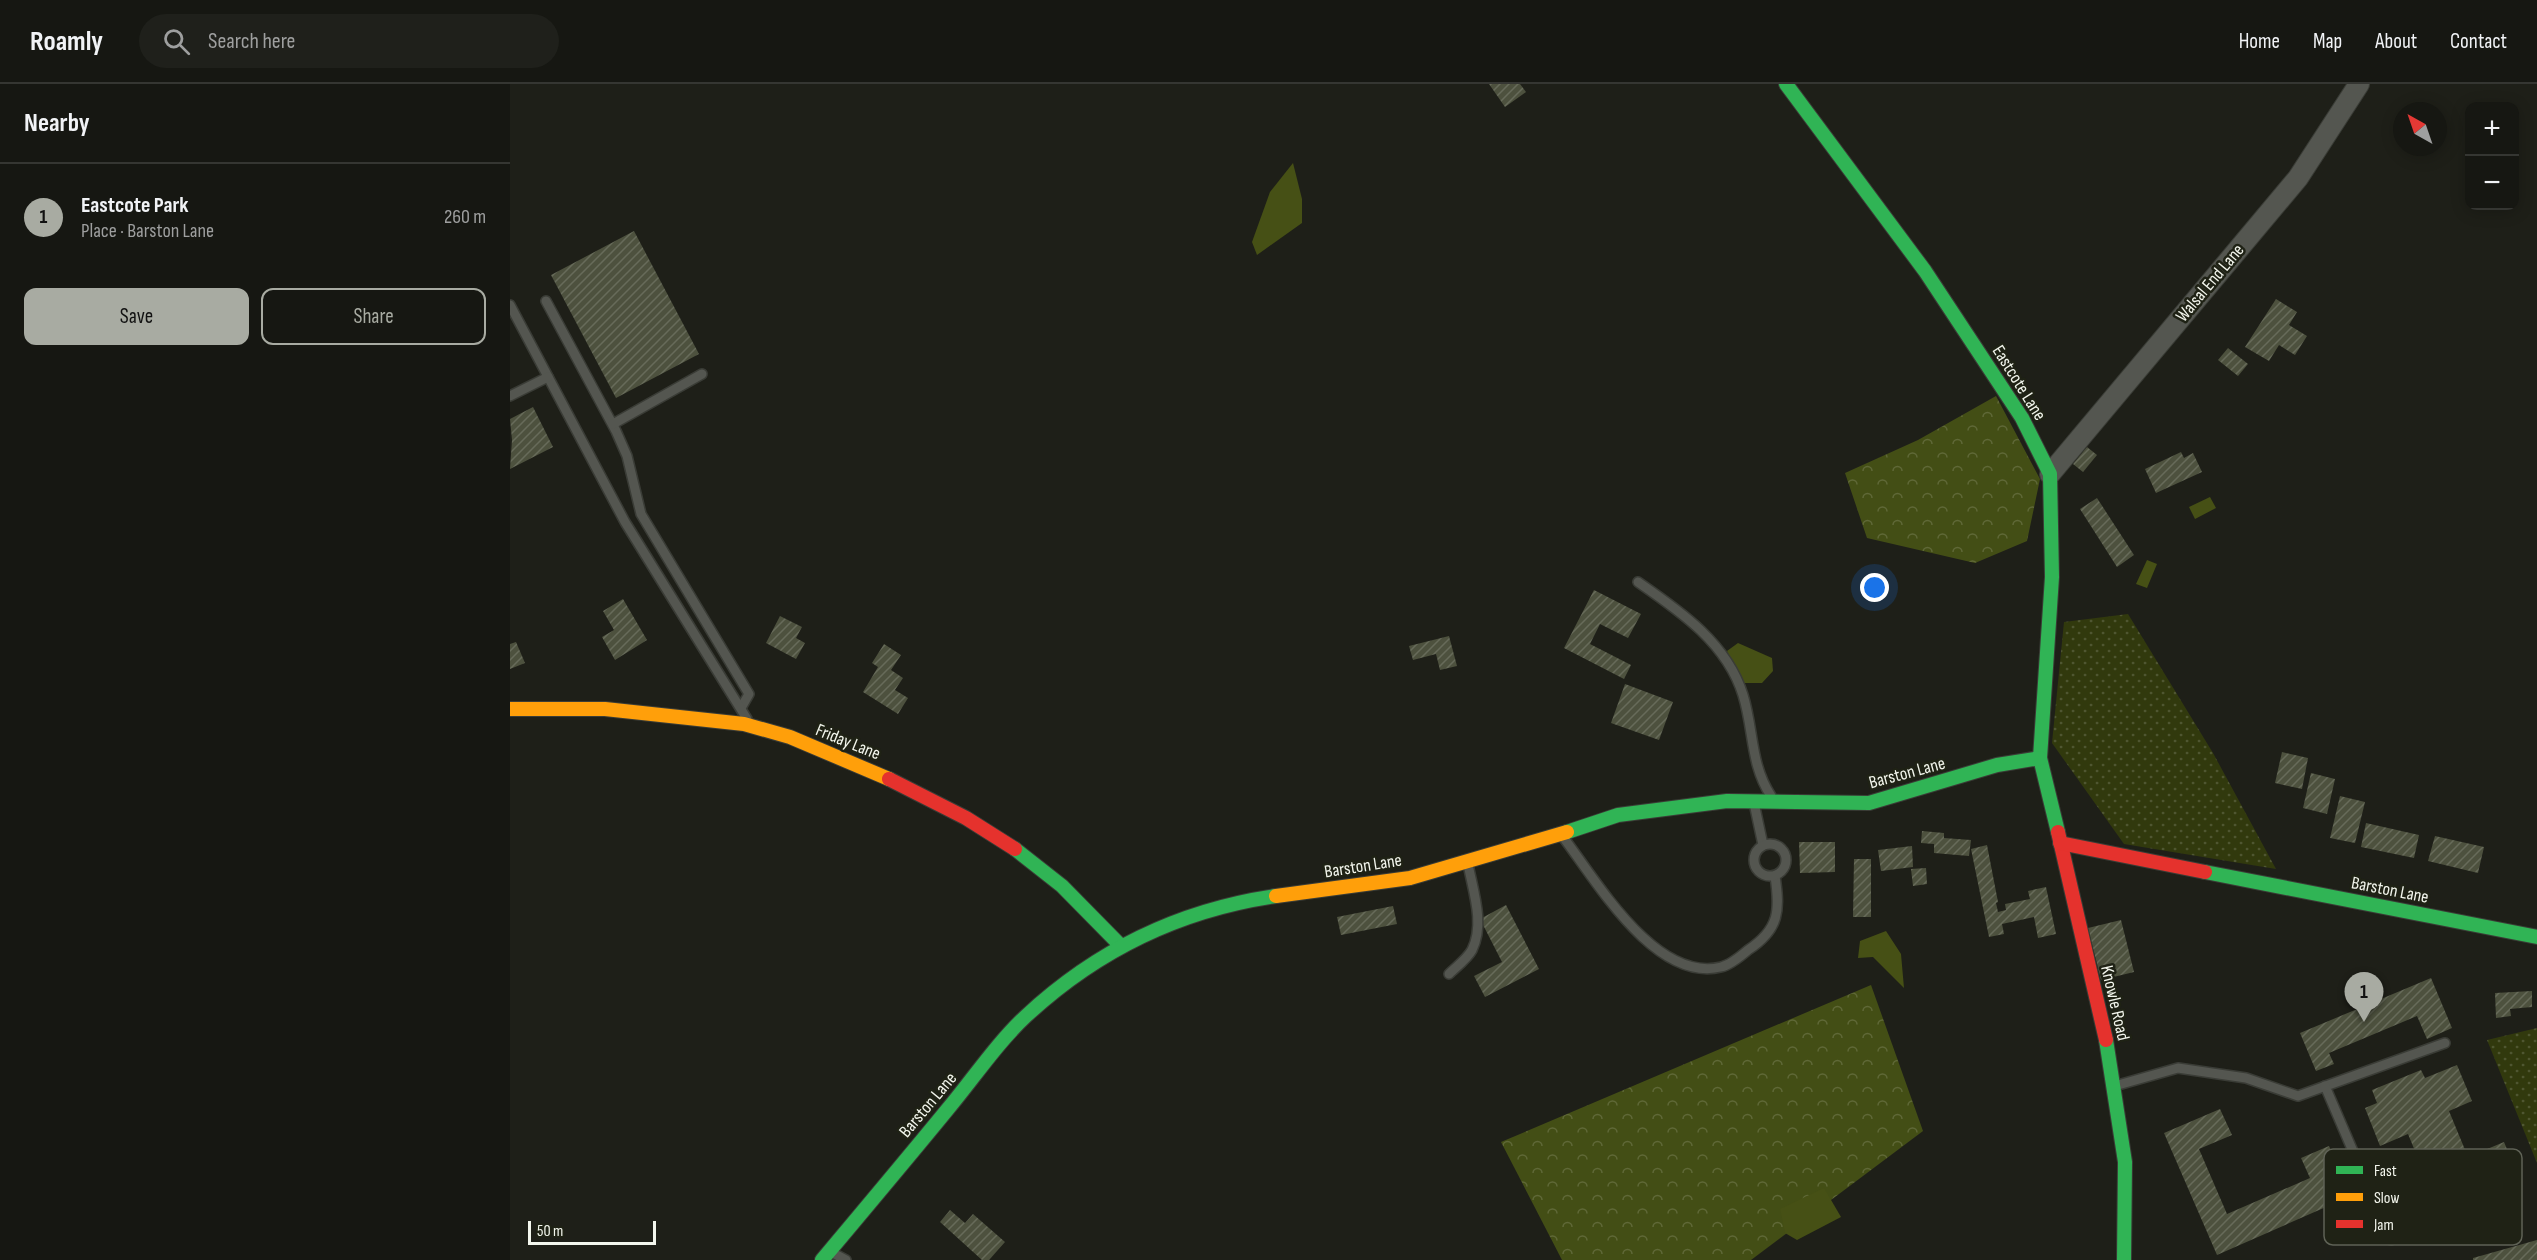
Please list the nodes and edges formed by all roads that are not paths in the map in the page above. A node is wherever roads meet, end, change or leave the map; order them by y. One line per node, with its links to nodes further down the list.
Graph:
1 (1786, 84): 9 (street, Eastcote Lane)
2 (2360, 84): 9 (street, Walsal End Lane)
3 (546, 301): 8 (lane)
4 (510, 305): 6 (lane)
5 (702, 374): 8 (lane)
6 (548, 377): 7 (lane); 11 (lane)
7 (510, 396)
8 (613, 424): 11 (lane)
9 (2050, 474): 14 (street, Eastcote Lane)
10 (1638, 582): 16 (lane)
11 (741, 708): 13 (lane)
12 (510, 709): 13 (street, Friday Lane)
13 (750, 725): 23 (street, Friday Lane)
14 (2040, 758): 16 (street, Barston Lane); 18 (street, Knowle Road)
15 (1754, 800): 16 (street, Barston Lane); 17 (street, Barston Lane); 19 (lane)
16 (1774, 800)
17 (1560, 832): 20 (street, Barston Lane); 21 (lane)
18 (2060, 843): 22 (street, Barston Lane); 26 (street, Knowle Road)
19 (1763, 845): 21 (lane); 21 (lane)
20 (1468, 862): 23 (street, Barston Lane); 24 (lane)
21 (1775, 876)
22 (2537, 937)
23 (1120, 945): 29 (street, Barston Lane)
24 (1449, 974)
25 (2445, 1043): 27 (lane)
26 (2114, 1086): 27 (lane); 31 (street, Knowle Road)
27 (2325, 1086): 28 (lane)
28 (2352, 1149)
29 (826, 1256): 30 (lane)
30 (846, 1260)
31 (2124, 1260)

